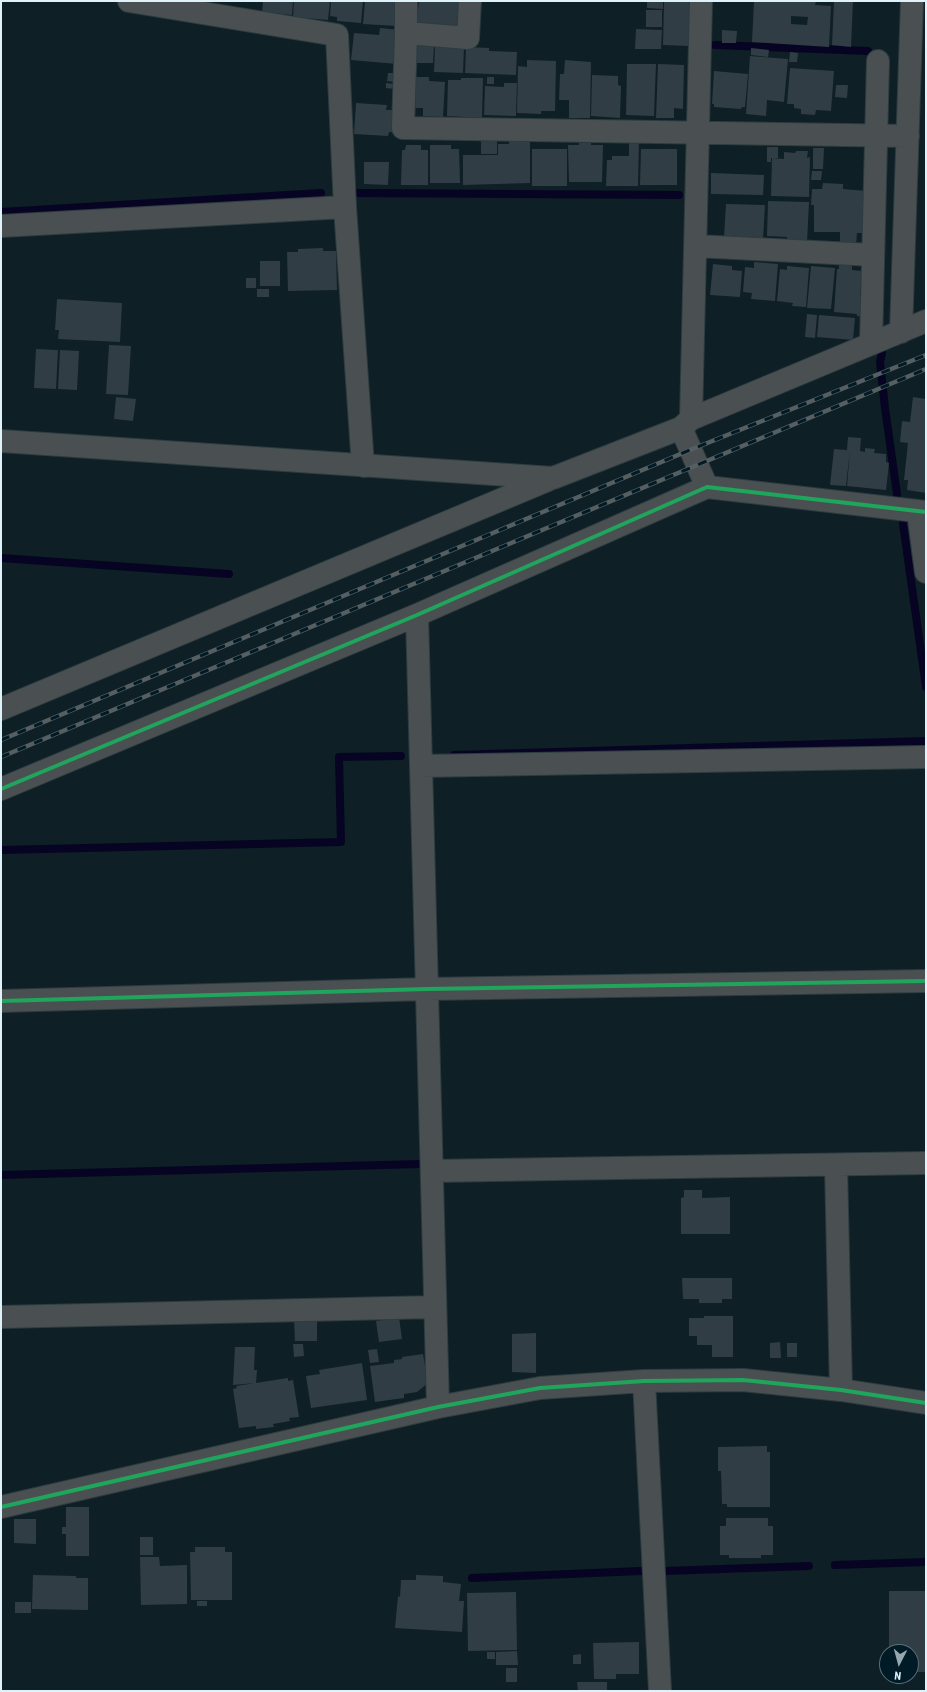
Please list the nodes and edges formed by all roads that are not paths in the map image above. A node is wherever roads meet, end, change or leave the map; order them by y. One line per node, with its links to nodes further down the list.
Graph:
1 (129, 1): 11 (street)
2 (406, 1): 6 (street)
3 (470, 1): 6 (street)
4 (701, 1): 8 (street)
5 (917, 6): 10 (street)
6 (406, 33): 8 (street)
7 (878, 61): 9 (street)
8 (699, 132): 9 (street); 13 (street)
9 (875, 135): 10 (street); 14 (street)
10 (908, 136): 16 (street)
11 (345, 206): 12 (street); 20 (street)
12 (1, 226)
13 (696, 246): 14 (street); 18 (street)
14 (873, 254): 17 (street)
15 (926, 321): 16 (street)
16 (901, 332): 17 (street)
17 (871, 344): 18 (street)
18 (686, 424): 21 (street); 22 (street)
19 (1, 441): 20 (street)
20 (363, 466): 21 (street)
21 (552, 478): 26 (street)
22 (707, 486): 23 (street); 25 (street)
23 (922, 512): 24 (street)
24 (926, 572)
25 (417, 615): 28 (street); 29 (street)
26 (1, 709)
27 (926, 757): 28 (street)
28 (421, 766): 31 (street)
29 (1, 789)
30 (926, 981): 31 (street)
31 (427, 989): 32 (street); 35 (street)
32 (1, 1001)
33 (926, 1163): 34 (street)
34 (836, 1165): 35 (street); 39 (street)
35 (432, 1171): 36 (street)
36 (435, 1307): 37 (street); 41 (street)
37 (1, 1317)
38 (644, 1381): 39 (street); 41 (street); 43 (street)
39 (841, 1390): 40 (street)
40 (926, 1403)
41 (438, 1407): 42 (street)
42 (1, 1507)
43 (660, 1691)

